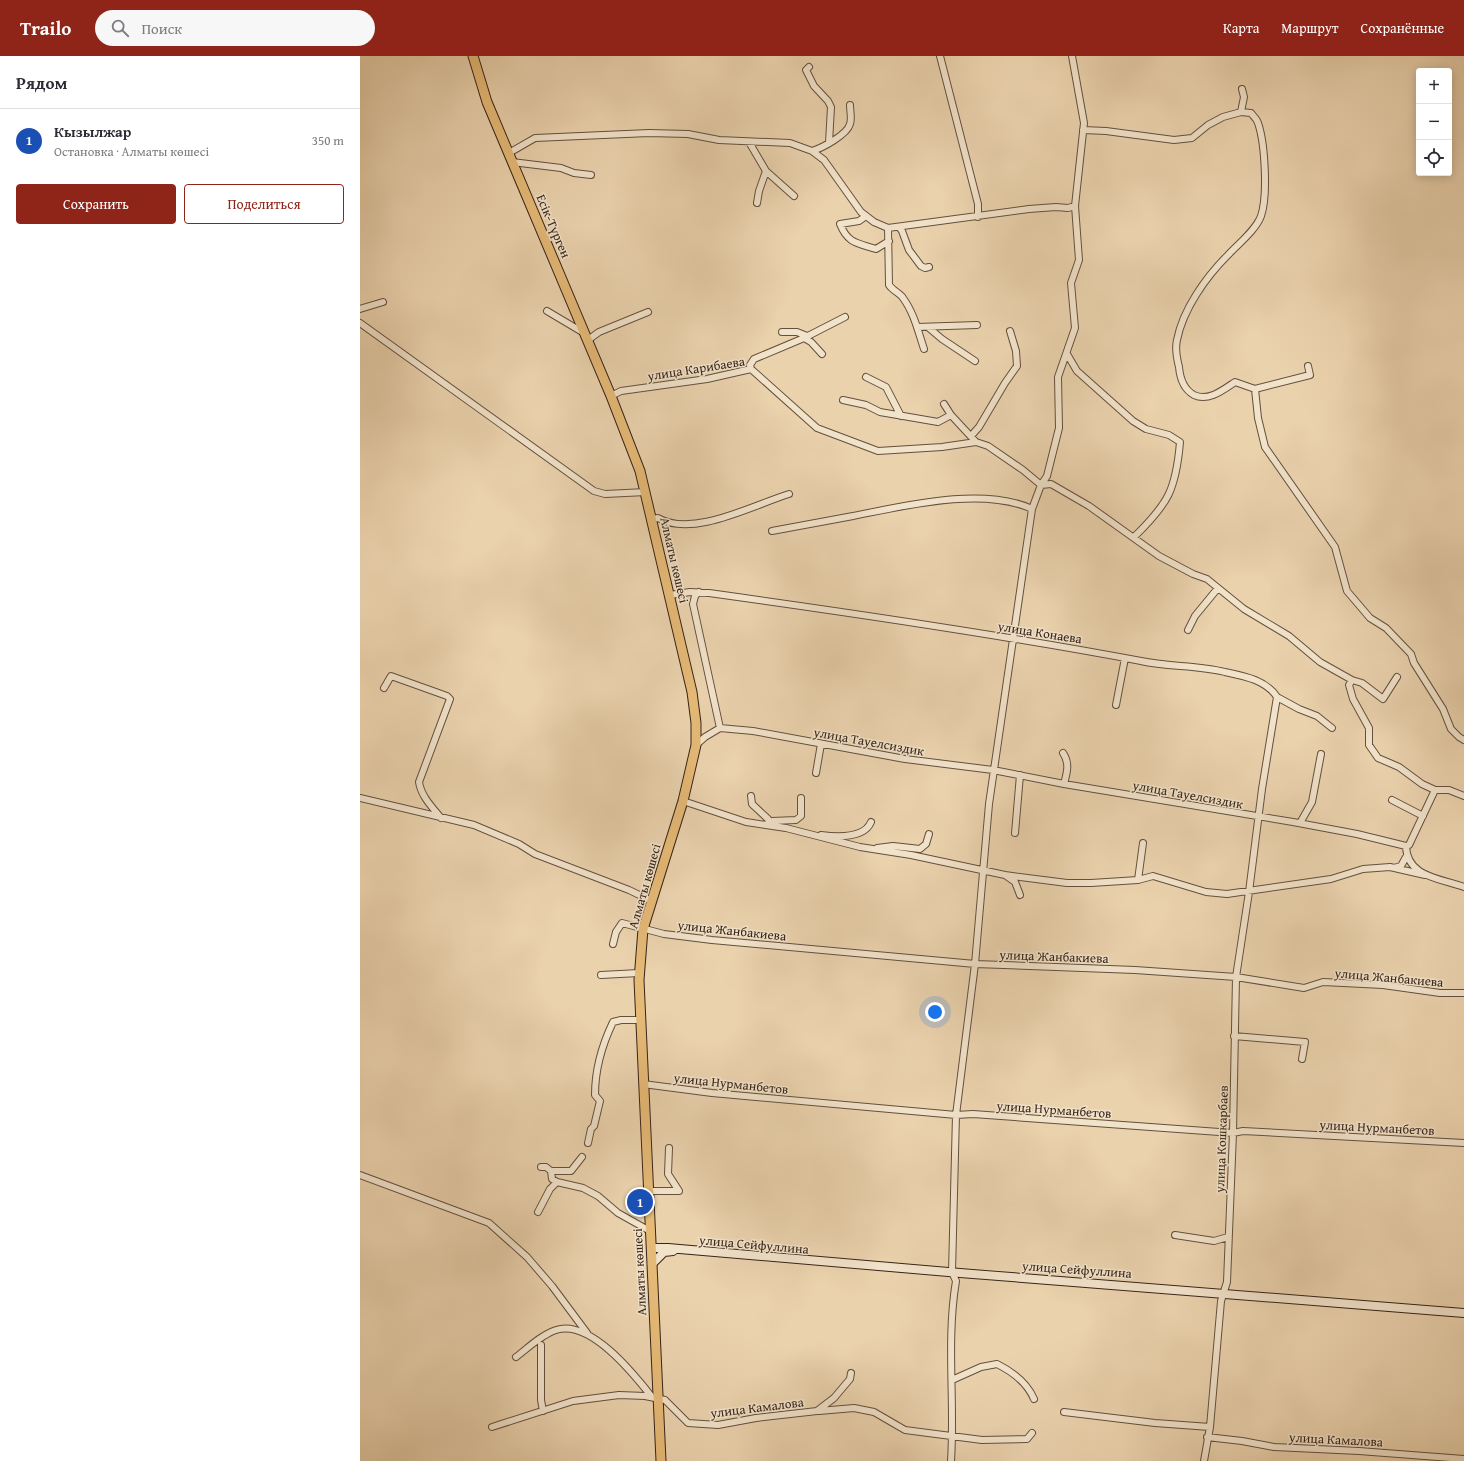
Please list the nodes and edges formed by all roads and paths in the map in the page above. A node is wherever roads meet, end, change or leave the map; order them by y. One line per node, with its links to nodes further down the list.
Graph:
1 (473, 56): 12 (main road, Есік-Түрген)
2 (940, 56): 20 (street)
3 (1072, 56): 8 (street)
4 (809, 67): 10 (street)
5 (1242, 89): 7 (street)
6 (850, 105): 10 (street)
7 (1241, 112): 8 (street); 45 (street)
8 (1083, 130): 18 (street)
9 (749, 142): 11 (street); 12 (street); 14 (street)
10 (829, 143): 11 (street)
11 (812, 151): 19 (street)
12 (509, 153): 13 (main road, Есік-Түрген)
13 (512, 162): 15 (street); 36 (main road, Есік-Түрген)
14 (766, 171): 16 (street); 17 (street)
15 (591, 175)
16 (794, 196)
17 (757, 203)
18 (1075, 206): 20 (street); 40 (street)
19 (866, 216): 22 (street); 23 (street)
20 (978, 217): 21 (street)
21 (899, 227): 22 (street); 24 (street)
22 (888, 228): 23 (street)
23 (889, 242): 32 (street)
24 (929, 267)
25 (383, 302): 26 (street)
26 (360, 309)
27 (546, 311): 36 (street)
28 (648, 312): 36 (street)
29 (845, 317): 37 (street)
30 (360, 323): 54 (street)
31 (977, 325): 33 (street)
32 (917, 327): 33 (street); 38 (street)
33 (929, 328): 41 (street)
34 (1010, 331): 51 (street)
35 (782, 332): 37 (street)
36 (586, 336): 46 (main road, Есік-Түрген)
37 (806, 337): 39 (street); 43 (street)
38 (924, 349)
39 (822, 354)
40 (1067, 354): 53 (street); 59 (street)
41 (975, 360)
42 (1308, 366): 45 (street)
43 (751, 369): 46 (street, улица Карибаева); 52 (street, улица Карибаева)
44 (866, 377): 50 (street)
45 (1255, 390): 73 (street)
46 (612, 400): 54 (main road, Алматы көшесі)
47 (843, 400): 50 (street)
48 (944, 404): 49 (street)
49 (951, 415): 50 (street); 51 (street)
50 (901, 416)
51 (971, 436): 52 (street)
52 (976, 442): 53 (street)
53 (1041, 485): 56 (street); 59 (street)
54 (646, 492): 57 (main road, Алматы көшесі)
55 (789, 494): 57 (street)
56 (1032, 509): 58 (street); 64 (street)
57 (653, 519): 62 (main road, Алматы көшесі)
58 (772, 531)
59 (1134, 537): 60 (street)
60 (1218, 588): 63 (street); 67 (street)
61 (699, 592): 62 (street, улица Конаева); 64 (street, улица Конаева); 71 (street)
62 (670, 595): 75 (main road, Алматы көшесі)
63 (1188, 630)
64 (1013, 639): 65 (street, улица Конаева); 78 (street)
65 (1125, 658): 69 (street, улица Конаева); 70 (street)
66 (1397, 676): 67 (street)
67 (1352, 680): 82 (street)
68 (384, 688): 90 (street)
69 (1277, 697): 72 (street, улица Конаева); 91 (street)
70 (1116, 705)
71 (720, 728): 74 (street, улица Тауелсиздик); 75 (street)
72 (1332, 728)
73 (1464, 740)
74 (821, 744): 78 (street, улица Тауелсиздик); 79 (street)
75 (696, 745): 88 (main road, Алматы көшесі)
76 (1063, 754): 81 (street)
77 (1321, 754): 93 (street)
78 (993, 770): 80 (street, улица Тауелсиздик); 103 (street)
79 (816, 773)
80 (1020, 775): 81 (street, улица Тауелсиздик); 95 (street)
81 (1064, 784): 91 (street, улица Тауелсиздик)
82 (1435, 790): 84 (street); 89 (street)
83 (751, 796): 94 (street)
84 (1464, 796)
85 (360, 798): 90 (street)
86 (801, 798): 94 (street)
87 (1392, 800): 89 (street)
88 (683, 801): 94 (street); 110 (main road, Алматы көшесі)
89 (1423, 816): 99 (street)
90 (441, 818): 110 (street)
91 (1259, 818): 93 (street, улица Тауелсиздик); 108 (street, улица Кошкарбаев)
92 (871, 822): 96 (street)
93 (1300, 823): 99 (street, улица Тауелсиздик)
94 (770, 825): 96 (street)
95 (1015, 833)
96 (812, 834): 100 (street)
97 (929, 834): 100 (street)
98 (1143, 843): 106 (street)
99 (1406, 846): 101 (street)
100 (871, 849): 103 (street)
101 (1406, 857): 102 (street); 105 (street)
102 (1394, 868): 105 (street); 108 (street)
103 (983, 870): 104 (street); 113 (street)
104 (1005, 875): 106 (street); 109 (street)
105 (1425, 875): 107 (street)
106 (1138, 880): 108 (street)
107 (1464, 887)
108 (1249, 892): 116 (street, улица Кошкарбаев)
109 (1020, 895)
110 (652, 901): 111 (main road, Алматы көшесі)
111 (643, 929): 112 (street, улица Жанбакиева); 113 (street, улица Жанбакиева); 114 (main road, Алматы көшесі)
112 (613, 944)
113 (975, 964): 116 (street, улица Жанбакиева); 122 (street)
114 (639, 973): 115 (street); 118 (main road, Алматы көшесі)
115 (601, 975)
116 (1236, 977): 117 (street, улица Жанбакиева); 119 (street, улица Кошкарбаев)
117 (1464, 993)
118 (640, 1020): 121 (main road, Алматы көшесі); 124 (street)
119 (1234, 1036): 120 (street); 123 (street, улица Кошкарбаев)
120 (1302, 1059)
121 (643, 1084): 122 (street, улица Нурманбетов); 132 (main road, Алматы көшесі)
122 (956, 1115): 123 (street, улица Нурманбетов); 140 (street)
123 (1232, 1133): 125 (street, улица Нурманбетов); 136 (street, улица Кошкарбаев)
124 (588, 1143)
125 (1464, 1144)
126 (669, 1148): 132 (street)
127 (582, 1157): 129 (street)
128 (541, 1167): 129 (street)
129 (551, 1171): 131 (street)
130 (360, 1175): 143 (street)
131 (557, 1182): 133 (street); 134 (street)
132 (648, 1191): 134 (main road, Алматы көшесі)
133 (538, 1212)
134 (650, 1231): 137 (main road, Алматы көшесі)
135 (1175, 1235): 136 (street)
136 (1228, 1237): 141 (street, улица Кошкарбаев)
137 (651, 1248): 138 (street, улица Сейфуллина); 139 (main road, Алматы көшесі)
138 (688, 1250): 139 (street, улица Сейфуллина); 140 (street, улица Сейфуллина)
139 (652, 1264): 148 (main road, Алматы көшесі)
140 (952, 1272): 141 (street, улица Сейфуллина); 147 (street)
141 (1225, 1293): 142 (street, улица Сейфуллина); 154 (street, улица Кошкарбаев)
142 (1464, 1313)
143 (587, 1333): 145 (street); 148 (street, улица Камалова)
144 (541, 1345): 150 (street)
145 (516, 1357)
146 (851, 1374): 151 (street, улица Камалова)
147 (952, 1380): 149 (street); 156 (street)
148 (655, 1397): 150 (street); 151 (street, улица Камалова); 159 (main road, Алматы көшесі)
149 (1034, 1399)
150 (543, 1411): 153 (street)
151 (817, 1411): 156 (street)
152 (1064, 1412): 154 (street)
153 (492, 1427)
154 (1210, 1427): 157 (street, улица Кошкарбаев)
155 (1032, 1433): 156 (street)
156 (953, 1436): 160 (street)
157 (1207, 1437): 158 (street, улица Камалова); 161 (street, улица Кошкарбаев)
158 (1464, 1459)
159 (661, 1461)
160 (951, 1461)
161 (1204, 1461)

